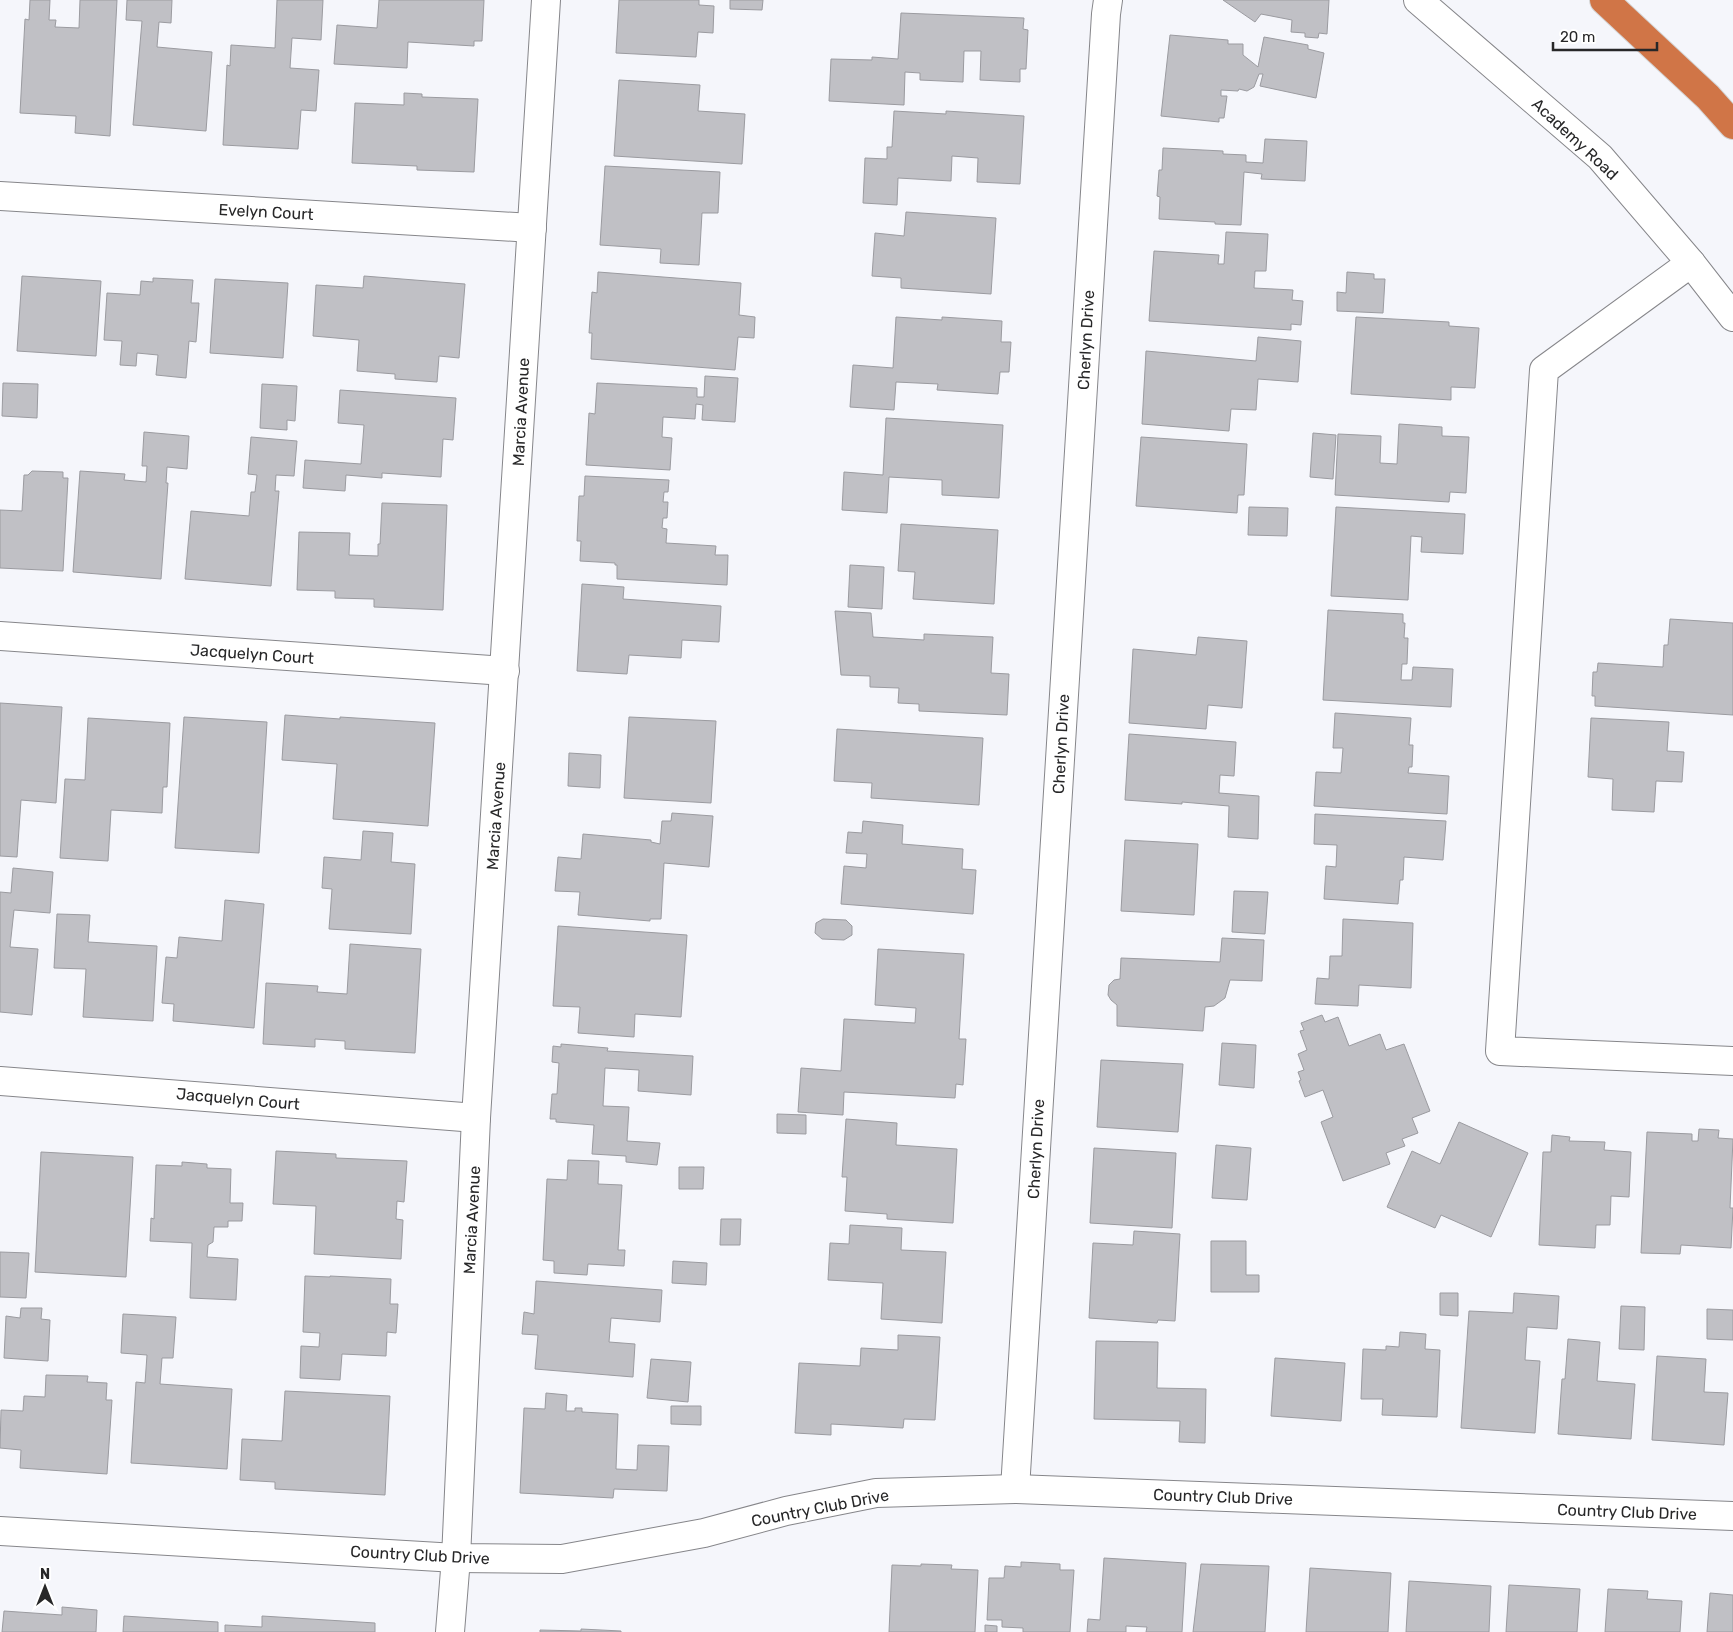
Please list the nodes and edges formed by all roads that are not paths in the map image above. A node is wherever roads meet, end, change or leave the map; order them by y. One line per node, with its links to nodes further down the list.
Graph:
1 (546, 0): 7 (street, Marcia Avenue)
2 (1108, 0): 15 (street, Cherlyn Drive)
3 (1418, 0): 8 (street, Academy Road)
4 (1604, 0): 5 (highway)
5 (1733, 125)
6 (0, 196): 7 (street, Evelyn Court)
7 (532, 228): 11 (street, Marcia Avenue)
8 (1691, 263): 9 (street, Academy Road); 12 (street)
9 (1733, 317)
10 (0, 636): 11 (street, Jacquelyn Court)
11 (505, 671): 14 (street, Marcia Avenue)
12 (1733, 1061)
13 (0, 1081): 14 (street, Jacquelyn Court)
14 (476, 1118): 18 (street, Marcia Avenue)
15 (1016, 1489): 16 (street, Country Club Drive); 18 (street, Country Club Drive)
16 (1733, 1516)
17 (0, 1531): 18 (street, Country Club Drive)
18 (456, 1558): 19 (street, Marcia Avenue)
19 (450, 1632)

